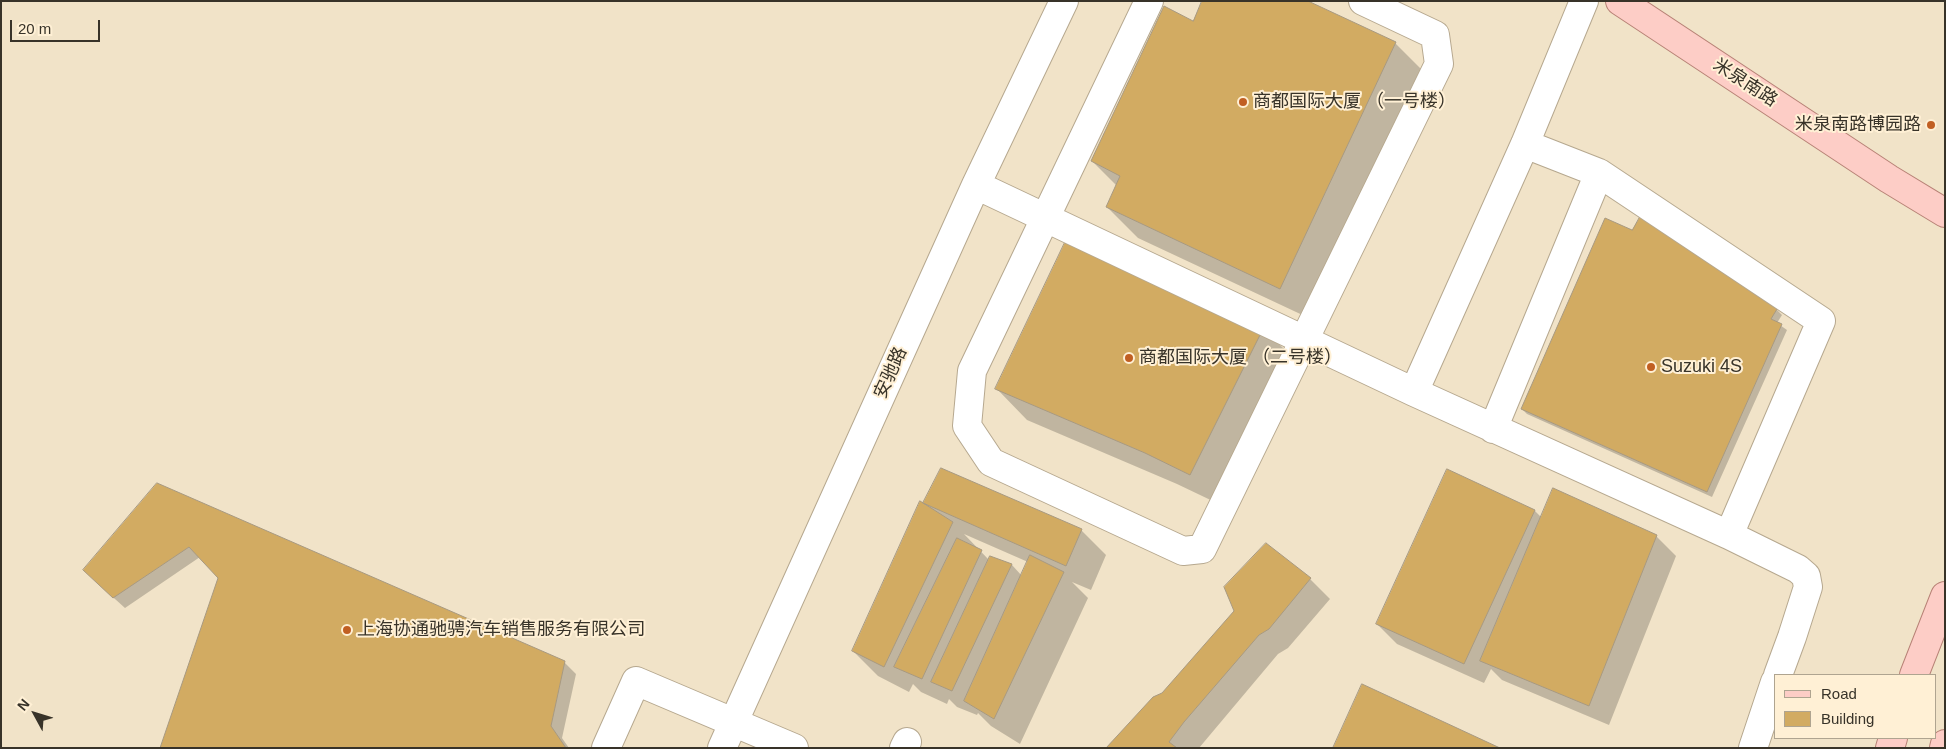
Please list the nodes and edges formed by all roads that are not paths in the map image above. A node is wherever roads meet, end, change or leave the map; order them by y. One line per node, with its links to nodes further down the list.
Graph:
1 (1064, 1): 8 (street, 安驰路)
2 (1149, 1): 10 (street)
3 (1363, 1): 11 (street)
4 (1584, 1): 6 (street)
5 (1620, 1): 9 (main road, 米泉南路)
6 (1525, 144): 7 (street); 12 (street)
7 (1600, 173): 13 (street); 14 (street)
8 (976, 185): 10 (street); 19 (street, 安驰路)
9 (1945, 213)
10 (1047, 217): 11 (street); 11 (street)
11 (1305, 339): 12 (street)
12 (1414, 392): 13 (street)
13 (1493, 429): 14 (street)
14 (1729, 534): 16 (street)
15 (1945, 596): 17 (main road)
16 (1778, 674)
17 (1914, 674)
18 (1774, 685): 23 (street)
19 (733, 722): 20 (street); 21 (street, 安驰路); 22 (street)
20 (606, 748)
21 (722, 748)
22 (794, 748)
23 (1753, 748)

